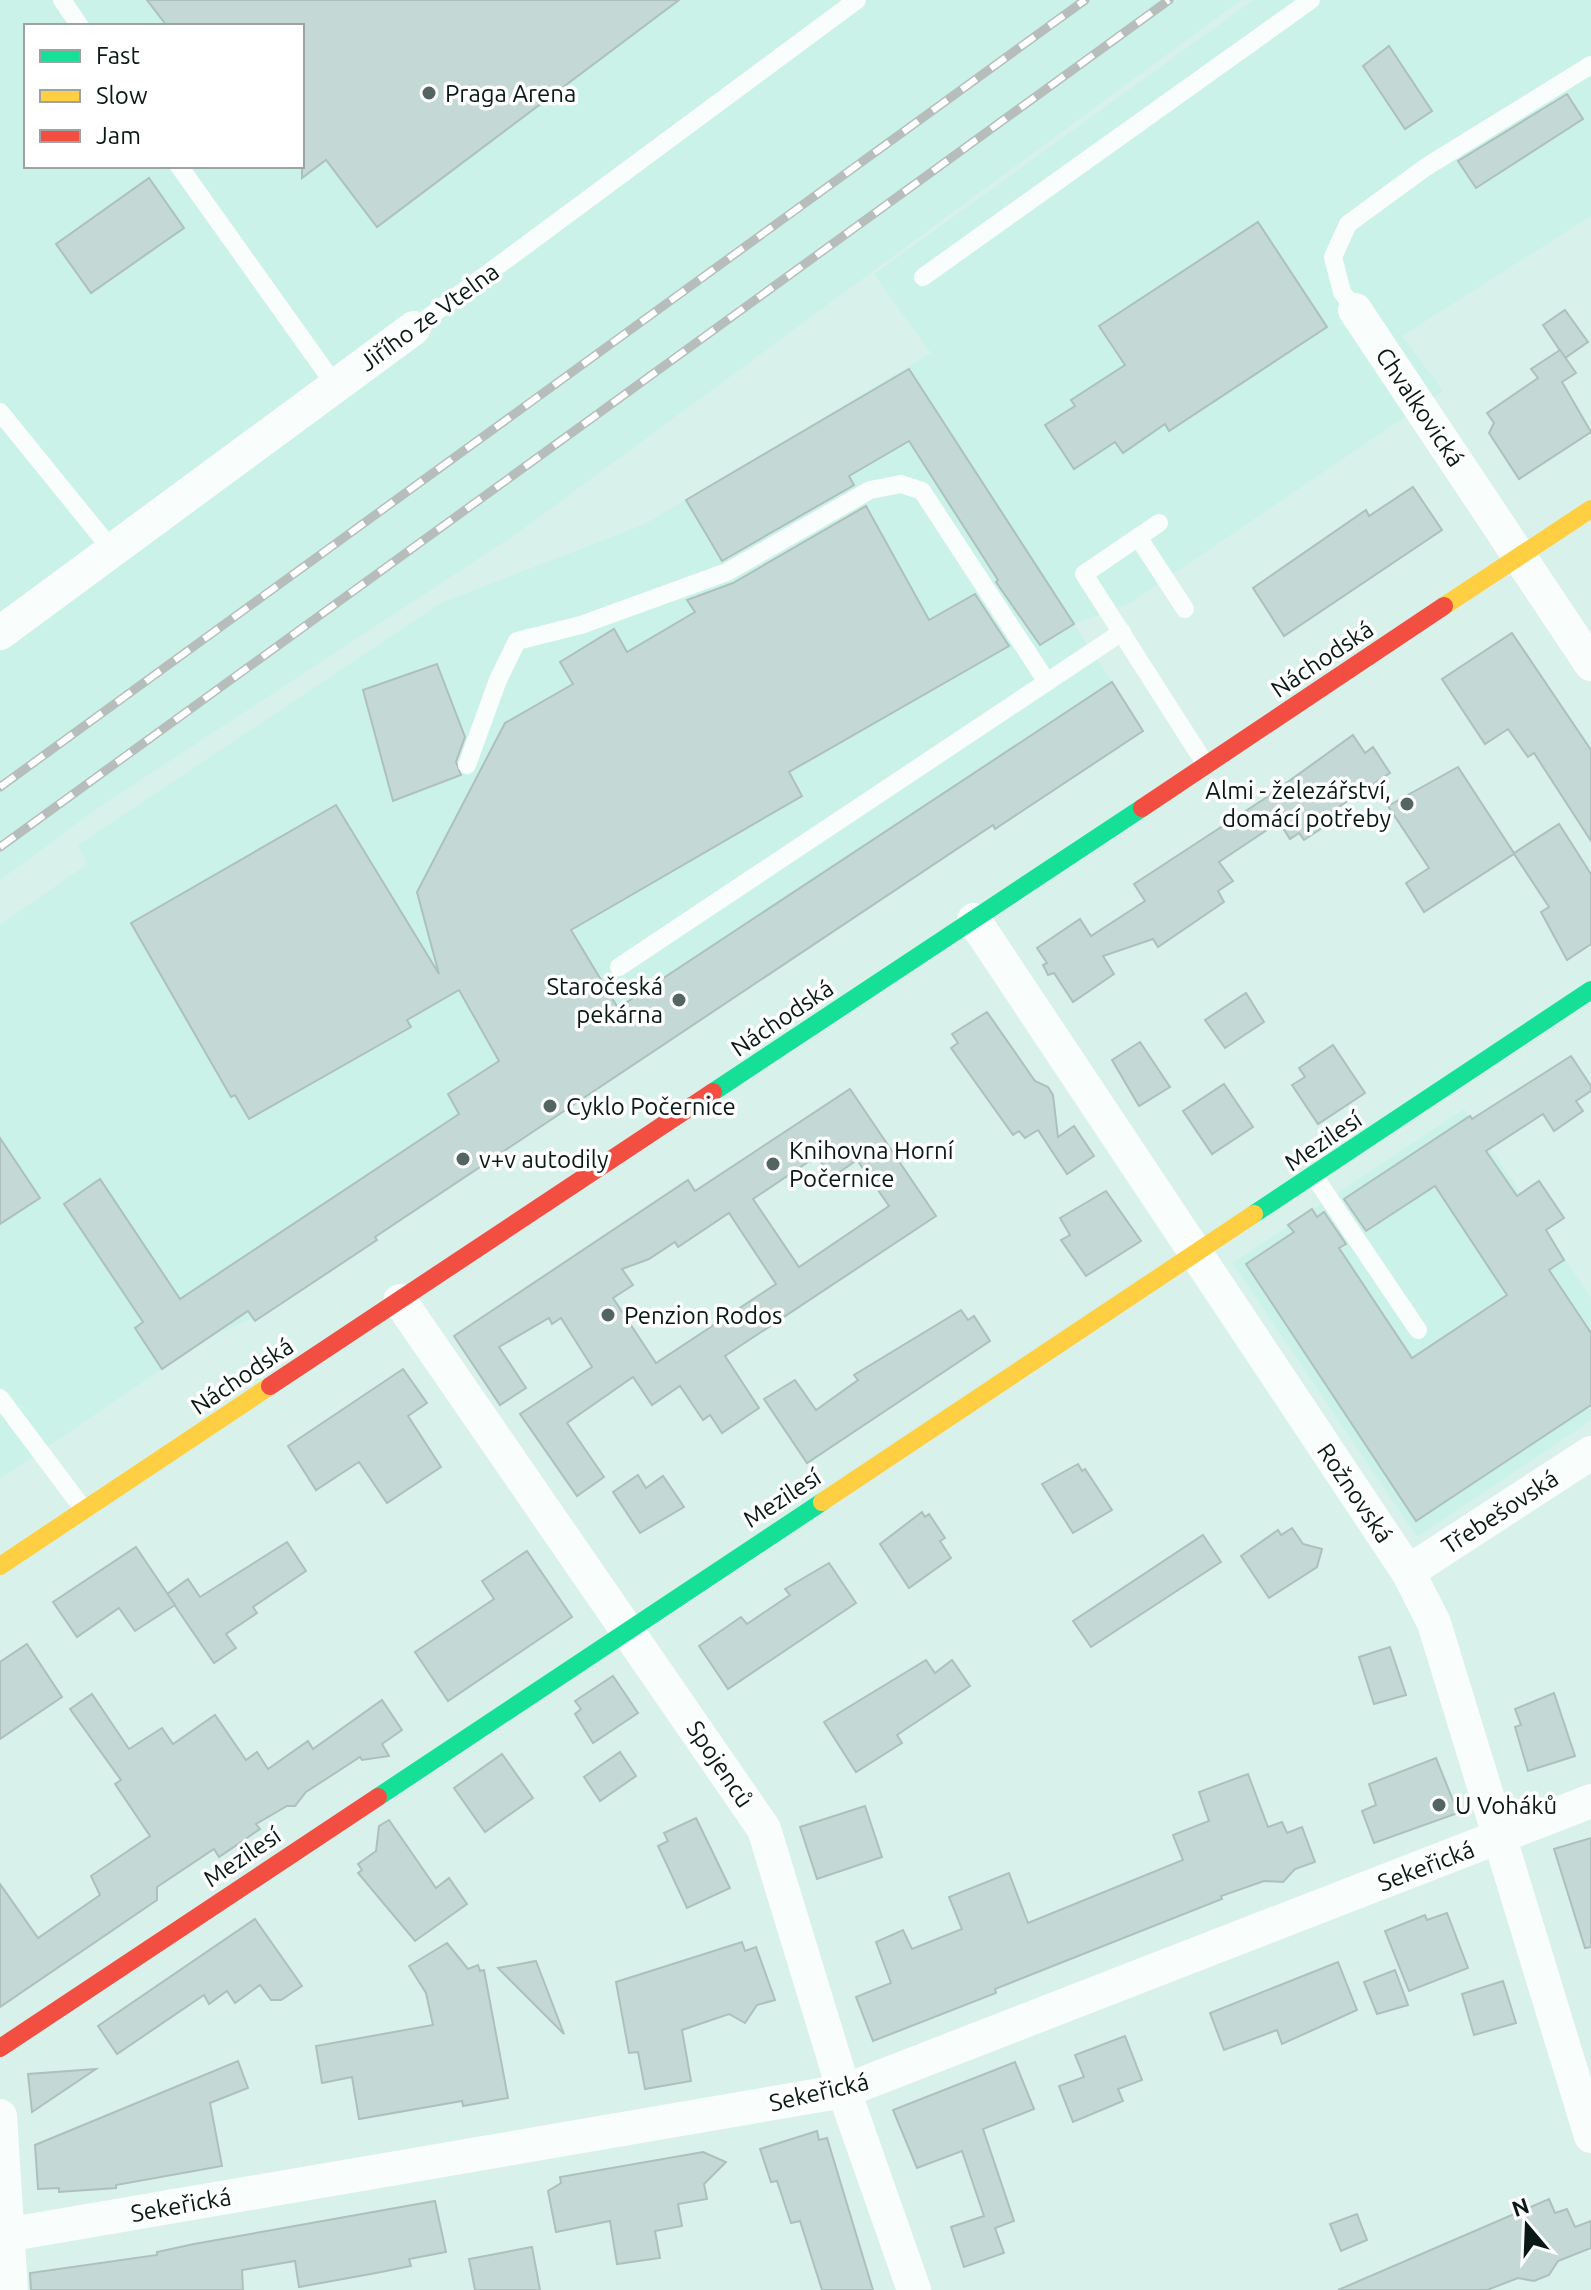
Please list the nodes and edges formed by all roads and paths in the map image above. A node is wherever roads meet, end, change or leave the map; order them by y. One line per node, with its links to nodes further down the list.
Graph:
1 (62, 0): 4 (lane)
2 (857, 0): 9 (lane, Jiřího ze Vtelna)
3 (1311, 0): 7 (lane)
4 (79, 24)
5 (1591, 65): 8 (lane, Chvalkovická)
6 (180, 168): 10 (lane)
7 (923, 277)
8 (1355, 310): 16 (street, Chvalkovická)
9 (414, 328): 10 (street, Jiřího ze Vtelna)
10 (335, 385): 15 (street, Jiřího ze Vtelna)
11 (0, 412): 15 (lane)
12 (1591, 509): 16 (main road, Náchodská)
13 (1159, 523): 14 (lane)
14 (1138, 537): 17 (lane); 18 (lane)
15 (112, 550): 19 (street, Jiřího ze Vtelna)
16 (1519, 556): 20 (street, Chvalkovická); 23 (main road, Náchodská)
17 (1185, 609)
18 (1122, 632): 21 (lane); 23 (lane)
19 (0, 633)
20 (1591, 664)
21 (1047, 682): 22 (lane); 25 (lane)
22 (467, 765)
23 (1206, 765): 24 (main road, Náchodská)
24 (974, 920): 28 (street, Rožnovská); 29 (main road, Náchodská)
25 (619, 967)
26 (1591, 990): 27 (main road, Mezilesí)
27 (1314, 1176): 28 (main road, Mezilesí); 30 (lane)
28 (1194, 1254): 35 (street, Rožnovská); 36 (main road, Mezilesí)
29 (400, 1301): 33 (main road, Náchodská); 36 (street, Spojenců)
30 (1418, 1330)
31 (0, 1398): 33 (lane)
32 (1591, 1453): 35 (street, Třebešovská)
33 (84, 1510): 34 (main road, Náchodská)
34 (0, 1566)
35 (1408, 1572): 38 (street, Rožnovská)
36 (628, 1628): 39 (main road, Mezilesí); 40 (street, Spojenců)
37 (1591, 1801): 38 (street, Sekeřická)
38 (1500, 1838): 40 (street, Sekeřická); 42 (street, Rožnovská)
39 (0, 2048)
40 (844, 2091): 43 (street, Sekeřická); 45 (street, Spojenců)
41 (0, 2116): 43 (street)
42 (1591, 2136)
43 (6, 2235): 44 (street)
44 (11, 2290)
45 (914, 2290)

